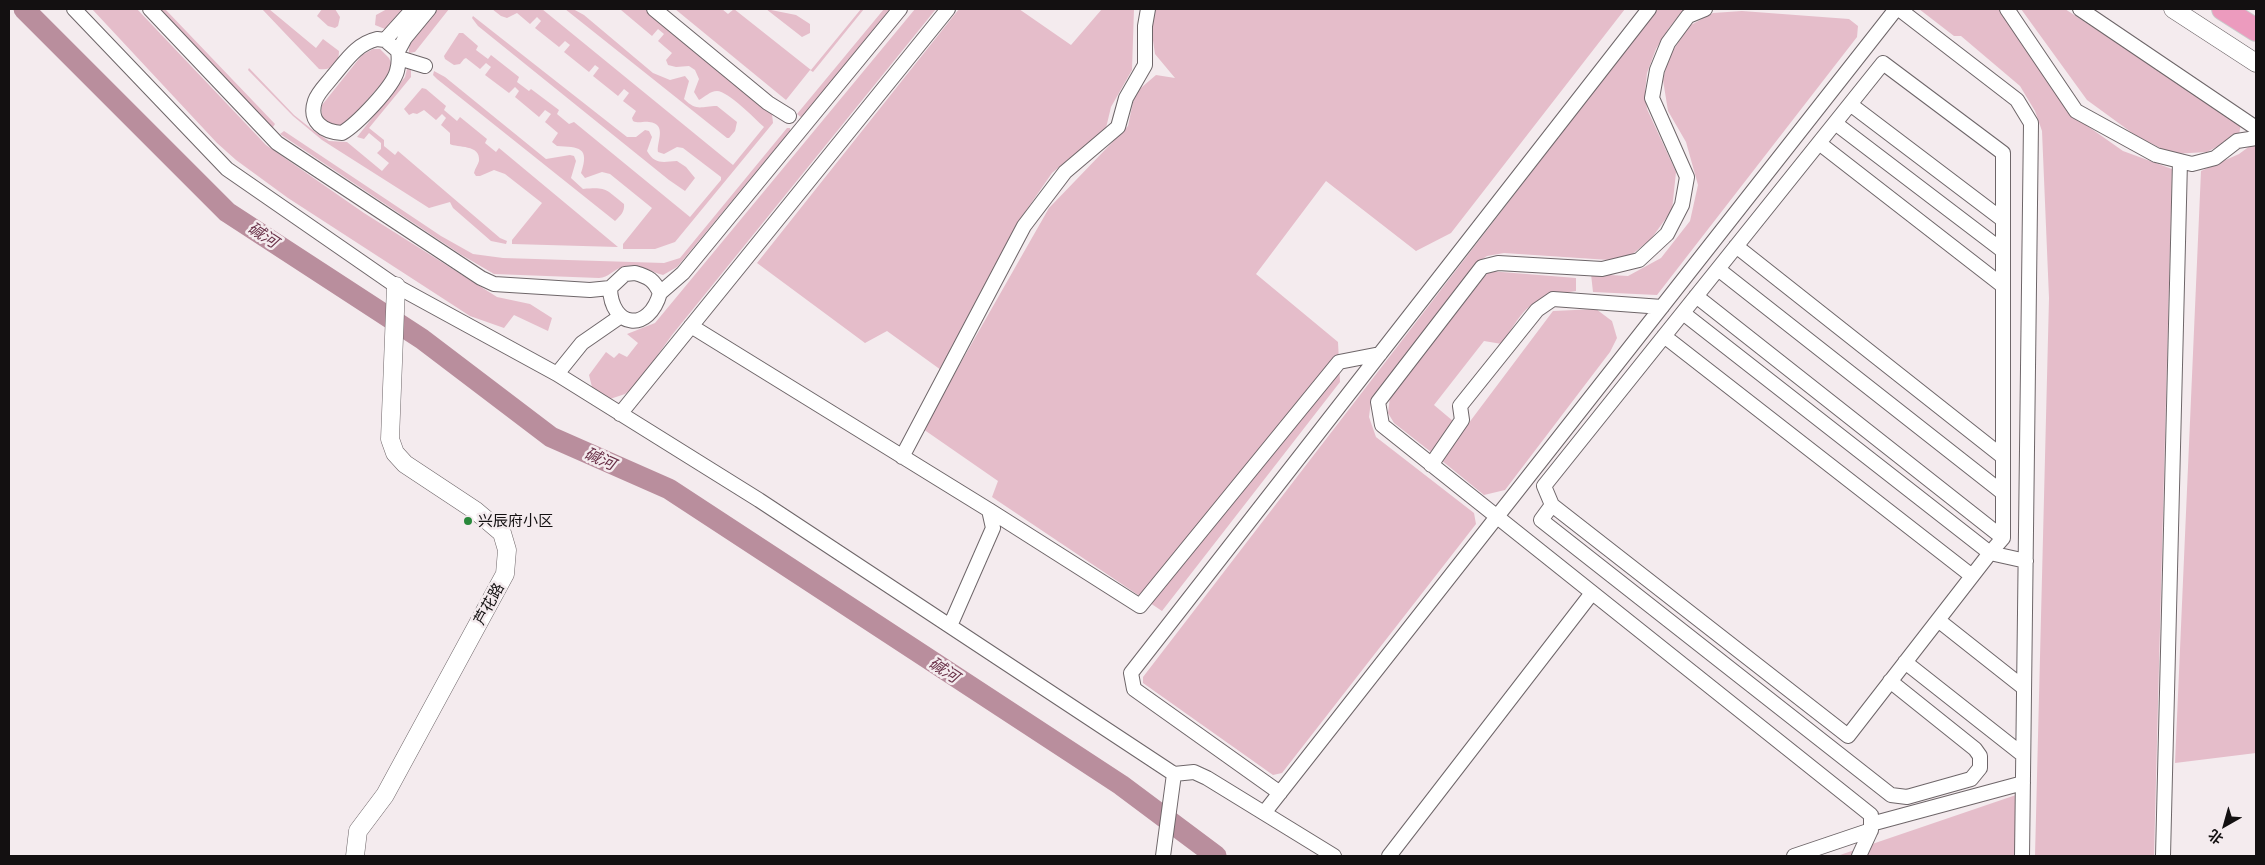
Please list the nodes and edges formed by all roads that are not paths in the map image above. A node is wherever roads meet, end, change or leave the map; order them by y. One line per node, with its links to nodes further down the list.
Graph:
1 (74, 9): 32 (street)
2 (150, 9): 34 (street)
3 (413, 9): 18 (street)
4 (429, 9): 19 (street)
5 (654, 9): 6 (street)
6 (666, 9)
7 (900, 9): 35 (street)
8 (948, 9): 40 (street)
9 (1148, 9): 45 (street)
10 (1649, 9): 42 (street)
11 (1705, 9): 47 (street)
12 (1897, 9): 37 (street); 54 (street)
13 (2006, 9): 27 (street)
14 (2080, 9): 24 (street)
15 (2173, 9): 20 (street)
16 (2223, 9): 17 (main road)
17 (2256, 30)
18 (385, 40): 19 (street); 19 (street)
19 (398, 55): 21 (street)
20 (2256, 63)
21 (425, 66)
22 (1850, 104): 23 (street); 28 (street); 28 (street)
23 (1835, 123): 26 (street); 30 (street)
24 (2256, 128)
25 (2256, 138): 27 (street)
26 (1818, 143): 29 (street); 33 (street)
27 (2180, 161): 75 (street)
28 (2003, 220): 30 (street)
29 (1736, 246): 31 (street); 46 (street)
30 (2003, 251): 33 (street)
31 (1718, 269): 36 (street); 48 (street)
32 (396, 286): 43 (street); 68 (street, 芦花路)
33 (2003, 286): 46 (street)
34 (610, 288): 35 (street); 39 (street)
35 (660, 293): 39 (street)
36 (1696, 296): 38 (street); 52 (street)
37 (1662, 307): 47 (street); 51 (street)
38 (1683, 313): 41 (street); 53 (street)
39 (621, 316): 43 (street)
40 (691, 326): 44 (street); 45 (street)
41 (1664, 336): 49 (street); 55 (street)
42 (1380, 354): 50 (street); 65 (street)
43 (556, 374): 44 (street)
44 (620, 414): 58 (street)
45 (902, 457): 50 (street)
46 (2003, 457): 48 (street)
47 (1431, 465): 51 (street)
48 (2002, 492): 52 (street)
49 (1552, 505): 60 (street); 60 (street)
50 (988, 510): 58 (street)
51 (1496, 518): 56 (street); 65 (street)
52 (2002, 538): 53 (street)
53 (1990, 553): 54 (street); 55 (street)
54 (2026, 561): 61 (street)
55 (1972, 576): 57 (street)
56 (1592, 594): 67 (street); 71 (street)
57 (1938, 620): 59 (street); 61 (street)
58 (950, 626): 63 (street)
59 (1906, 662): 60 (street); 62 (street)
60 (1890, 681)
61 (2024, 688): 62 (street)
62 (2023, 755): 64 (street)
63 (1174, 774): 66 (street); 69 (street)
64 (2023, 783): 67 (street); 74 (street)
65 (1280, 793): 66 (street)
66 (1264, 813): 70 (street)
67 (1871, 827): 72 (street); 73 (street)
68 (355, 856)
69 (1163, 856)
70 (1334, 856)
71 (1389, 856)
72 (1794, 856)
73 (1859, 856)
74 (2022, 856)
75 (2164, 856)

